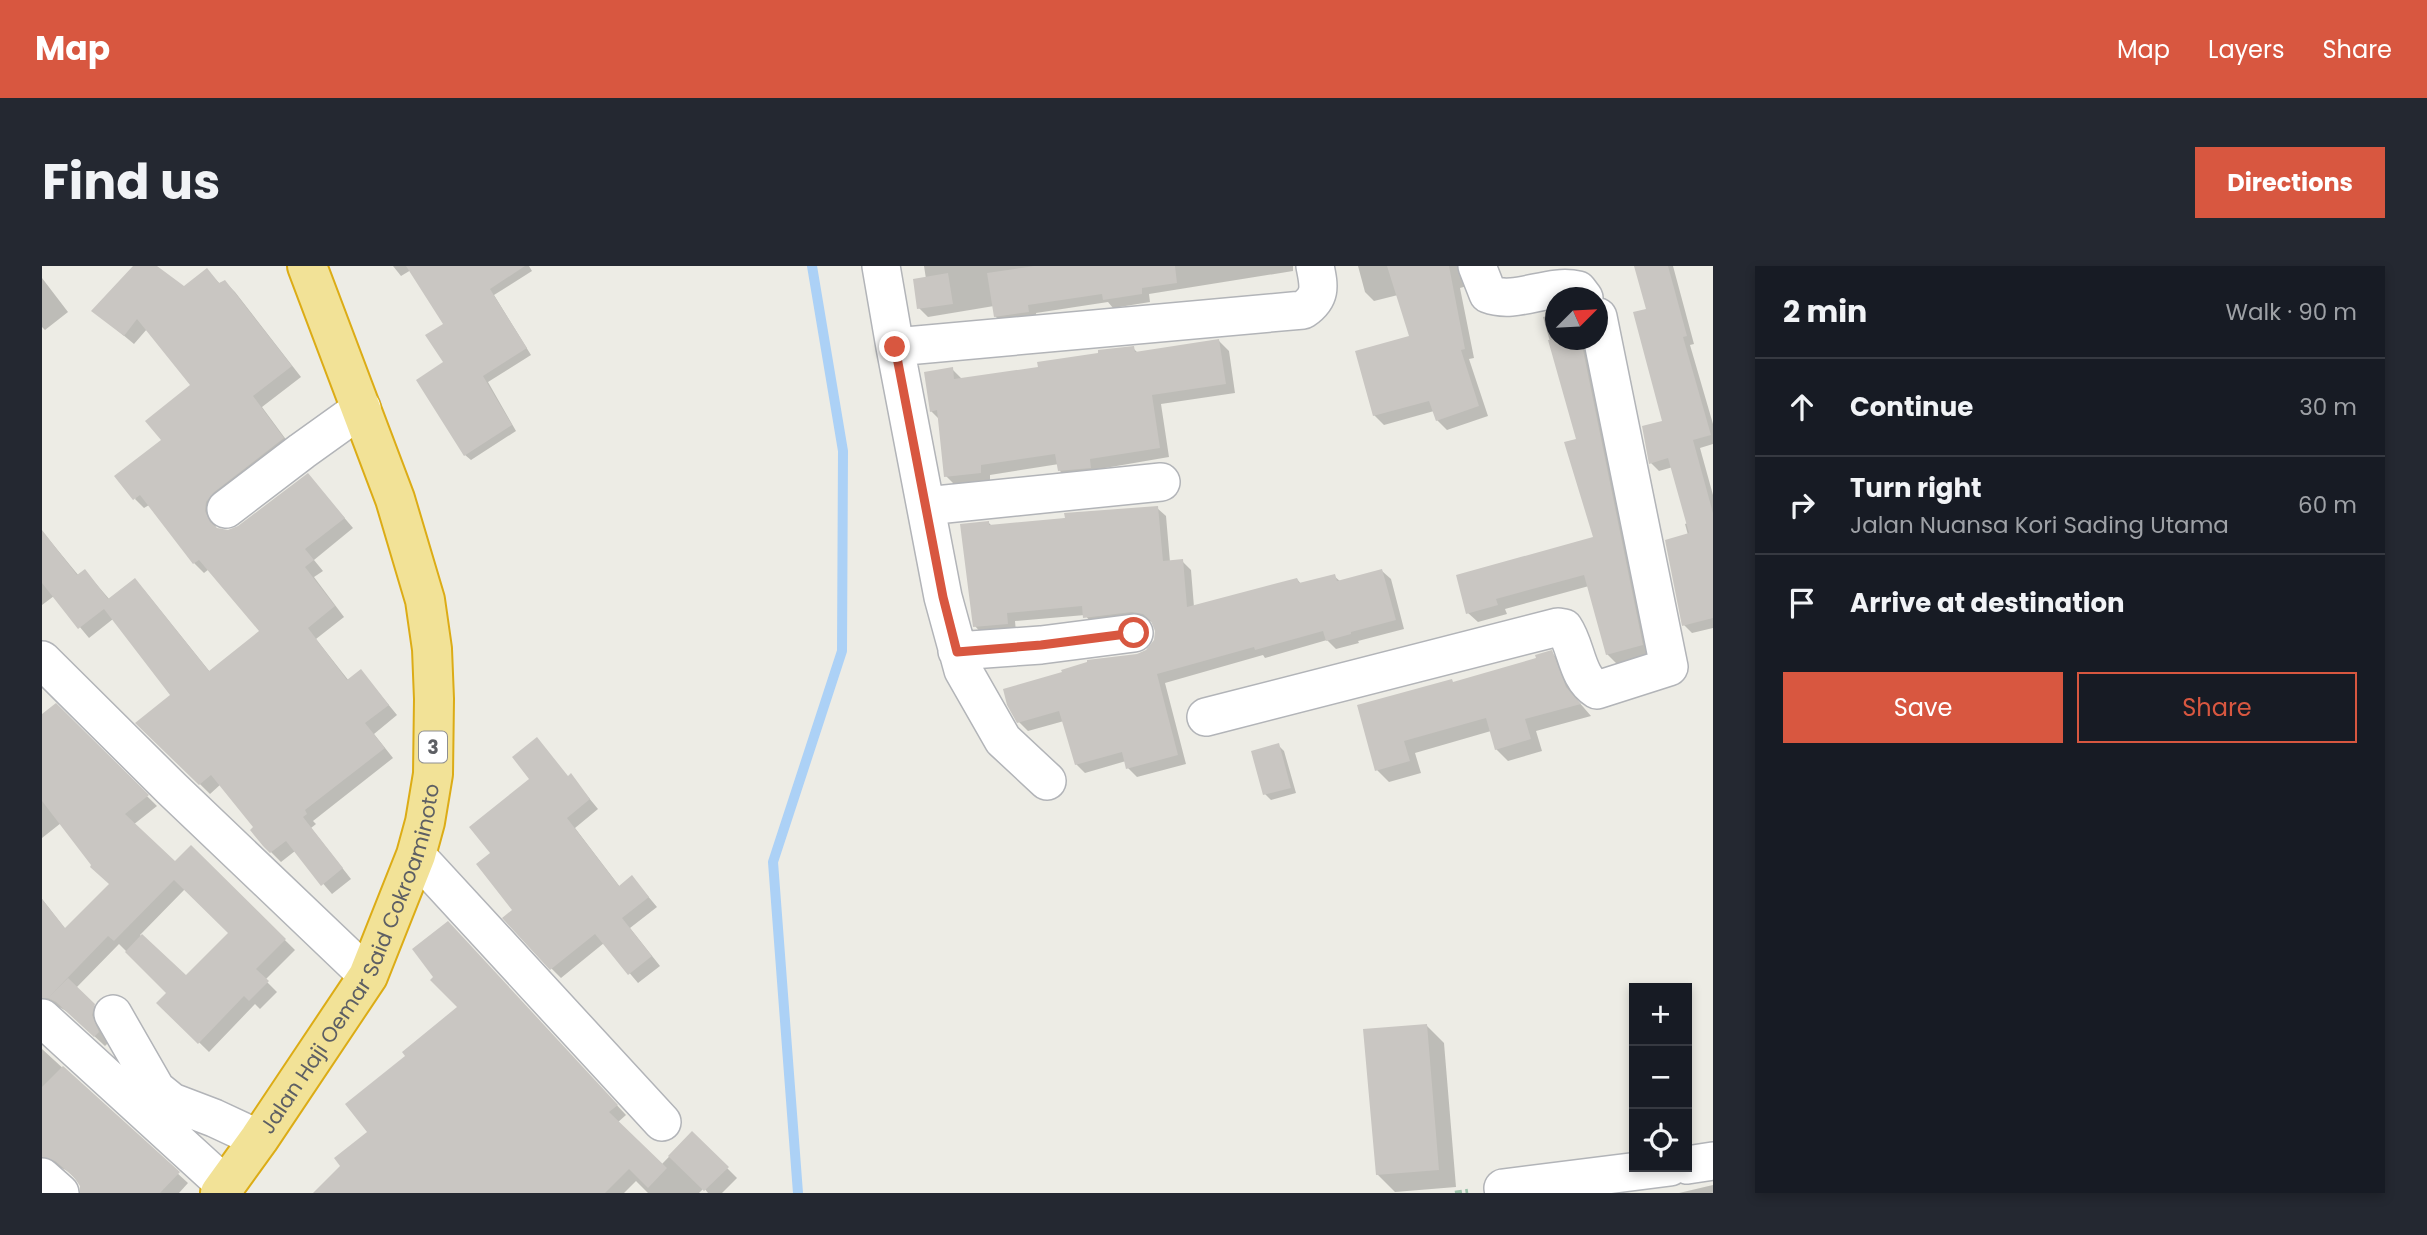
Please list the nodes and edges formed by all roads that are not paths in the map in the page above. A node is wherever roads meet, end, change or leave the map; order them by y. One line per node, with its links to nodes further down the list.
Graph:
1 (307, 266): 8 (highway, Jalan Haji Oemar Said Cokroaminoto / 3)
2 (881, 266): 6 (street)
3 (1315, 266): 6 (street)
4 (1477, 266): 5 (street)
5 (1545, 291)
6 (895, 347): 10 (street)
7 (1605, 350): 15 (street)
8 (362, 408): 11 (street); 17 (highway, Jalan Haji Oemar Said Cokroaminoto / 3)
9 (1161, 482): 10 (street)
10 (926, 506): 13 (street)
11 (226, 509)
12 (1134, 633): 13 (street)
13 (957, 652): 16 (street)
14 (42, 660): 18 (street)
15 (1206, 717)
16 (1047, 781)
17 (416, 855): 18 (highway, Jalan Haji Oemar Said Cokroaminoto / 3); 21 (street)
18 (368, 976): 22 (highway, Jalan Haji Oemar Said Cokroaminoto / 3)
19 (114, 1014): 22 (street)
20 (42, 1018): 27 (street)
21 (662, 1122)
22 (259, 1139): 27 (highway, Jalan Haji Oemar Said Cokroaminoto / 3)
23 (1713, 1161): 24 (street)
24 (1692, 1164)
25 (1630, 1172): 29 (street)
26 (42, 1177): 28 (street)
27 (223, 1189)
28 (60, 1193)
29 (1504, 1193)

